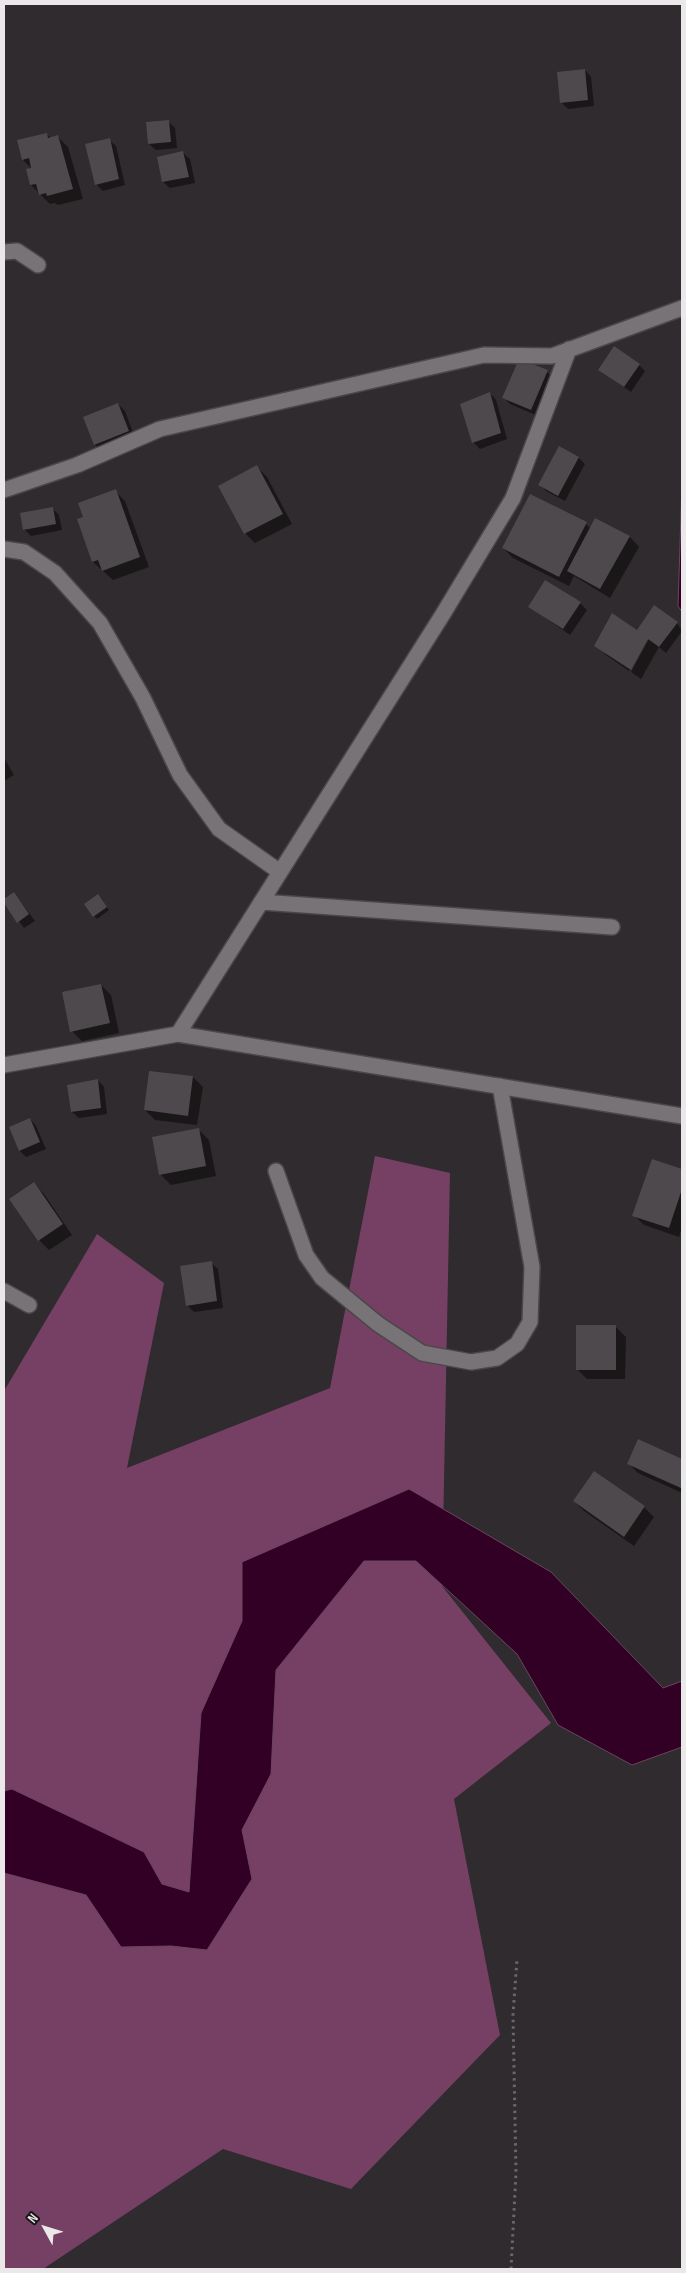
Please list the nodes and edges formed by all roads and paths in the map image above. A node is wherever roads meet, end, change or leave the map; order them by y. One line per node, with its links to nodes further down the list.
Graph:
1 (4, 252): 2 (street)
2 (38, 265)
3 (682, 308): 4 (street)
4 (569, 349): 5 (street); 7 (street)
5 (4, 490)
6 (4, 549): 7 (street)
7 (280, 872): 8 (street)
8 (261, 902): 9 (street); 10 (street)
9 (612, 927)
10 (178, 1034): 11 (street); 12 (street)
11 (4, 1065)
12 (500, 1086): 13 (street); 14 (street)
13 (682, 1116)
14 (276, 1170)
15 (4, 1291): 16 (street)
16 (29, 1305)
17 (517, 1959): 18 (path)
18 (510, 2269)

